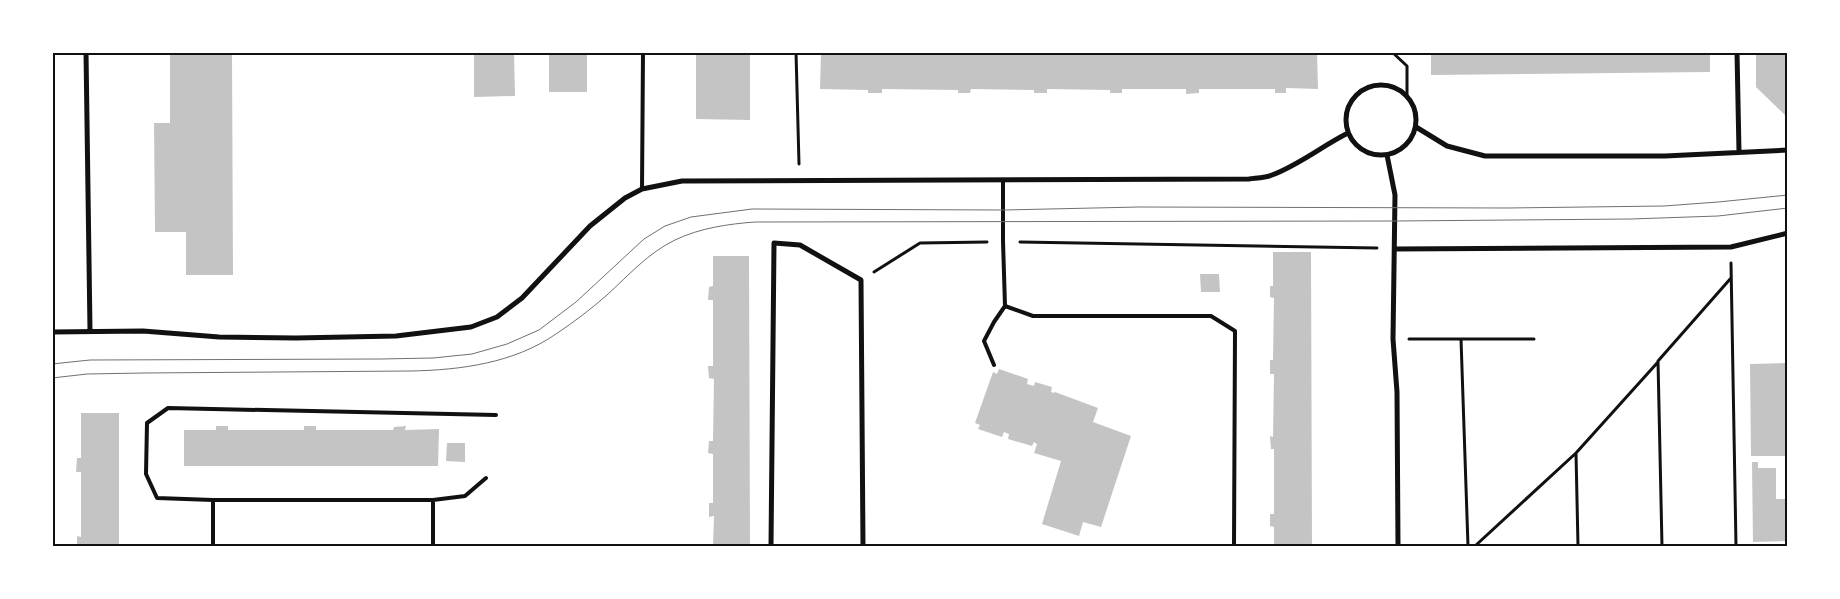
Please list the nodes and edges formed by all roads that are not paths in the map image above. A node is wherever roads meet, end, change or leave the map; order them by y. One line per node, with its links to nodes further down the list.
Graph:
1 (86, 52): 14 (street)
2 (643, 52): 10 (lane)
3 (1737, 52): 7 (street)
4 (1416, 128): 5 (street); 7 (street); 8 (street)
5 (1348, 133): 8 (street); 9 (street)
6 (1788, 150): 7 (street)
7 (1739, 152)
8 (1387, 155): 12 (street)
9 (1003, 181): 10 (street); 13 (lane)
10 (642, 189): 14 (street)
11 (1788, 233): 12 (street)
12 (1395, 249): 26 (street)
13 (1006, 306): 16 (lane); 25 (lane)
14 (90, 330): 15 (street)
15 (52, 332)
16 (994, 365)
17 (496, 415): 19 (lane)
18 (486, 478): 20 (lane)
19 (213, 500): 20 (lane); 21 (lane)
20 (433, 500): 22 (lane)
21 (213, 546)
22 (433, 546)
23 (771, 546): 24 (street)
24 (862, 546)
25 (1234, 546)
26 (1398, 546)

